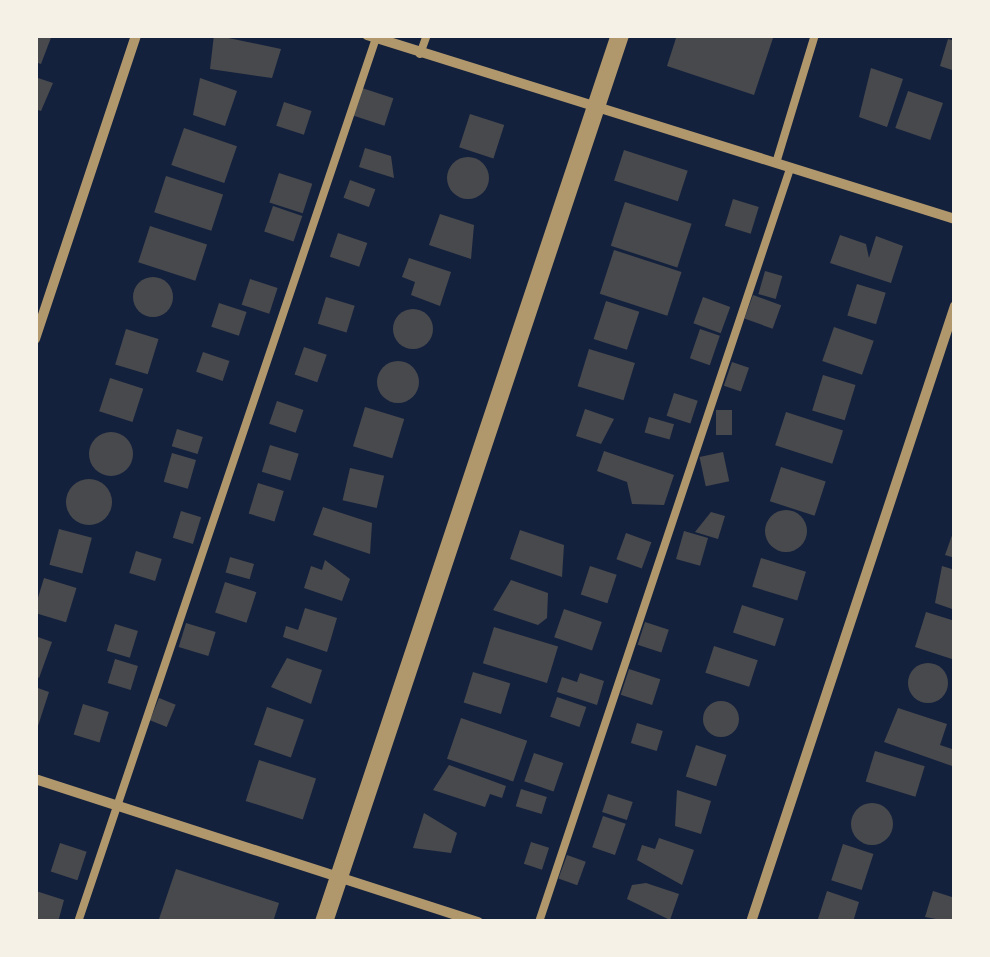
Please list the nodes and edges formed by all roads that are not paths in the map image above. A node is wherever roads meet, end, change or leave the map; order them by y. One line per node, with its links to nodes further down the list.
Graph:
1 (136, 35): 12 (street)
2 (427, 35): 6 (lane)
3 (620, 35): 7 (street)
4 (815, 35): 8 (lane)
5 (373, 36): 6 (street); 14 (lane)
6 (420, 54): 7 (street)
7 (597, 106): 8 (street); 15 (street)
8 (776, 164): 9 (street)
9 (790, 169): 10 (street); 19 (lane)
10 (955, 219)
11 (955, 306): 20 (street)
12 (35, 339)
13 (35, 779): 14 (street)
14 (117, 804): 15 (street); 16 (lane)
15 (339, 878): 17 (street); 18 (street)
16 (78, 922)
17 (324, 922)
18 (478, 922)
19 (539, 922)
20 (750, 922)

